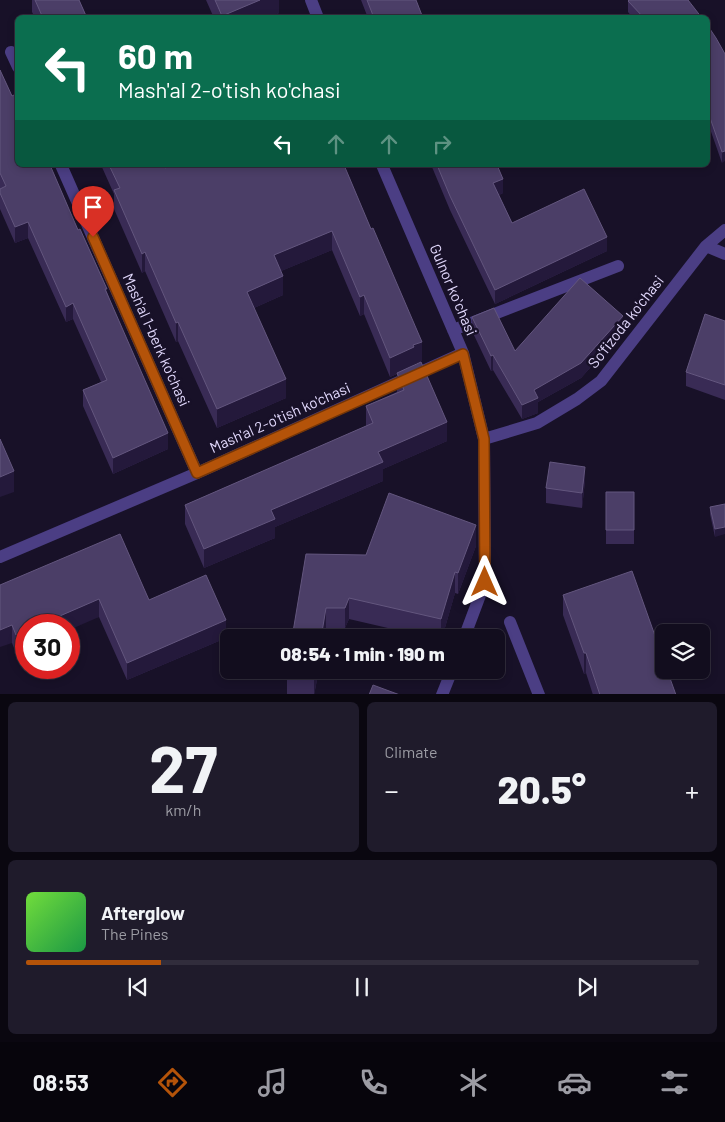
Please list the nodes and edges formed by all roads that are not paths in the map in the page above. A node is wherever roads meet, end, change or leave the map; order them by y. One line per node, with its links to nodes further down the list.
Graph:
1 (311, 0): 2 (street)
2 (317, 15)
3 (11, 52): 4 (street)
4 (15, 61)
5 (62, 167): 14 (street, Mash'al 1-berk ko'chasi)
6 (383, 167): 11 (street, Gulnor koʻchasi)
7 (725, 230): 8 (street, So'fizoda ko'chasi)
8 (706, 246): 9 (street); 13 (street, So'fizoda ko'chasi)
9 (725, 254)
10 (618, 266): 11 (street)
11 (453, 330): 12 (street, Gulnor koʻchasi)
12 (463, 354): 13 (street, Gulnor koʻchasi); 14 (street, Mash'al 2-o'tish ko'chasi)
13 (484, 439): 17 (street, Gulnor koʻchasi)
14 (197, 473): 15 (street, Mash'al 2-o'tish ko'chasi)
15 (0, 557)
16 (510, 622): 20 (street)
17 (467, 629)
18 (448, 679): 19 (street)
19 (442, 694)
20 (539, 694)

